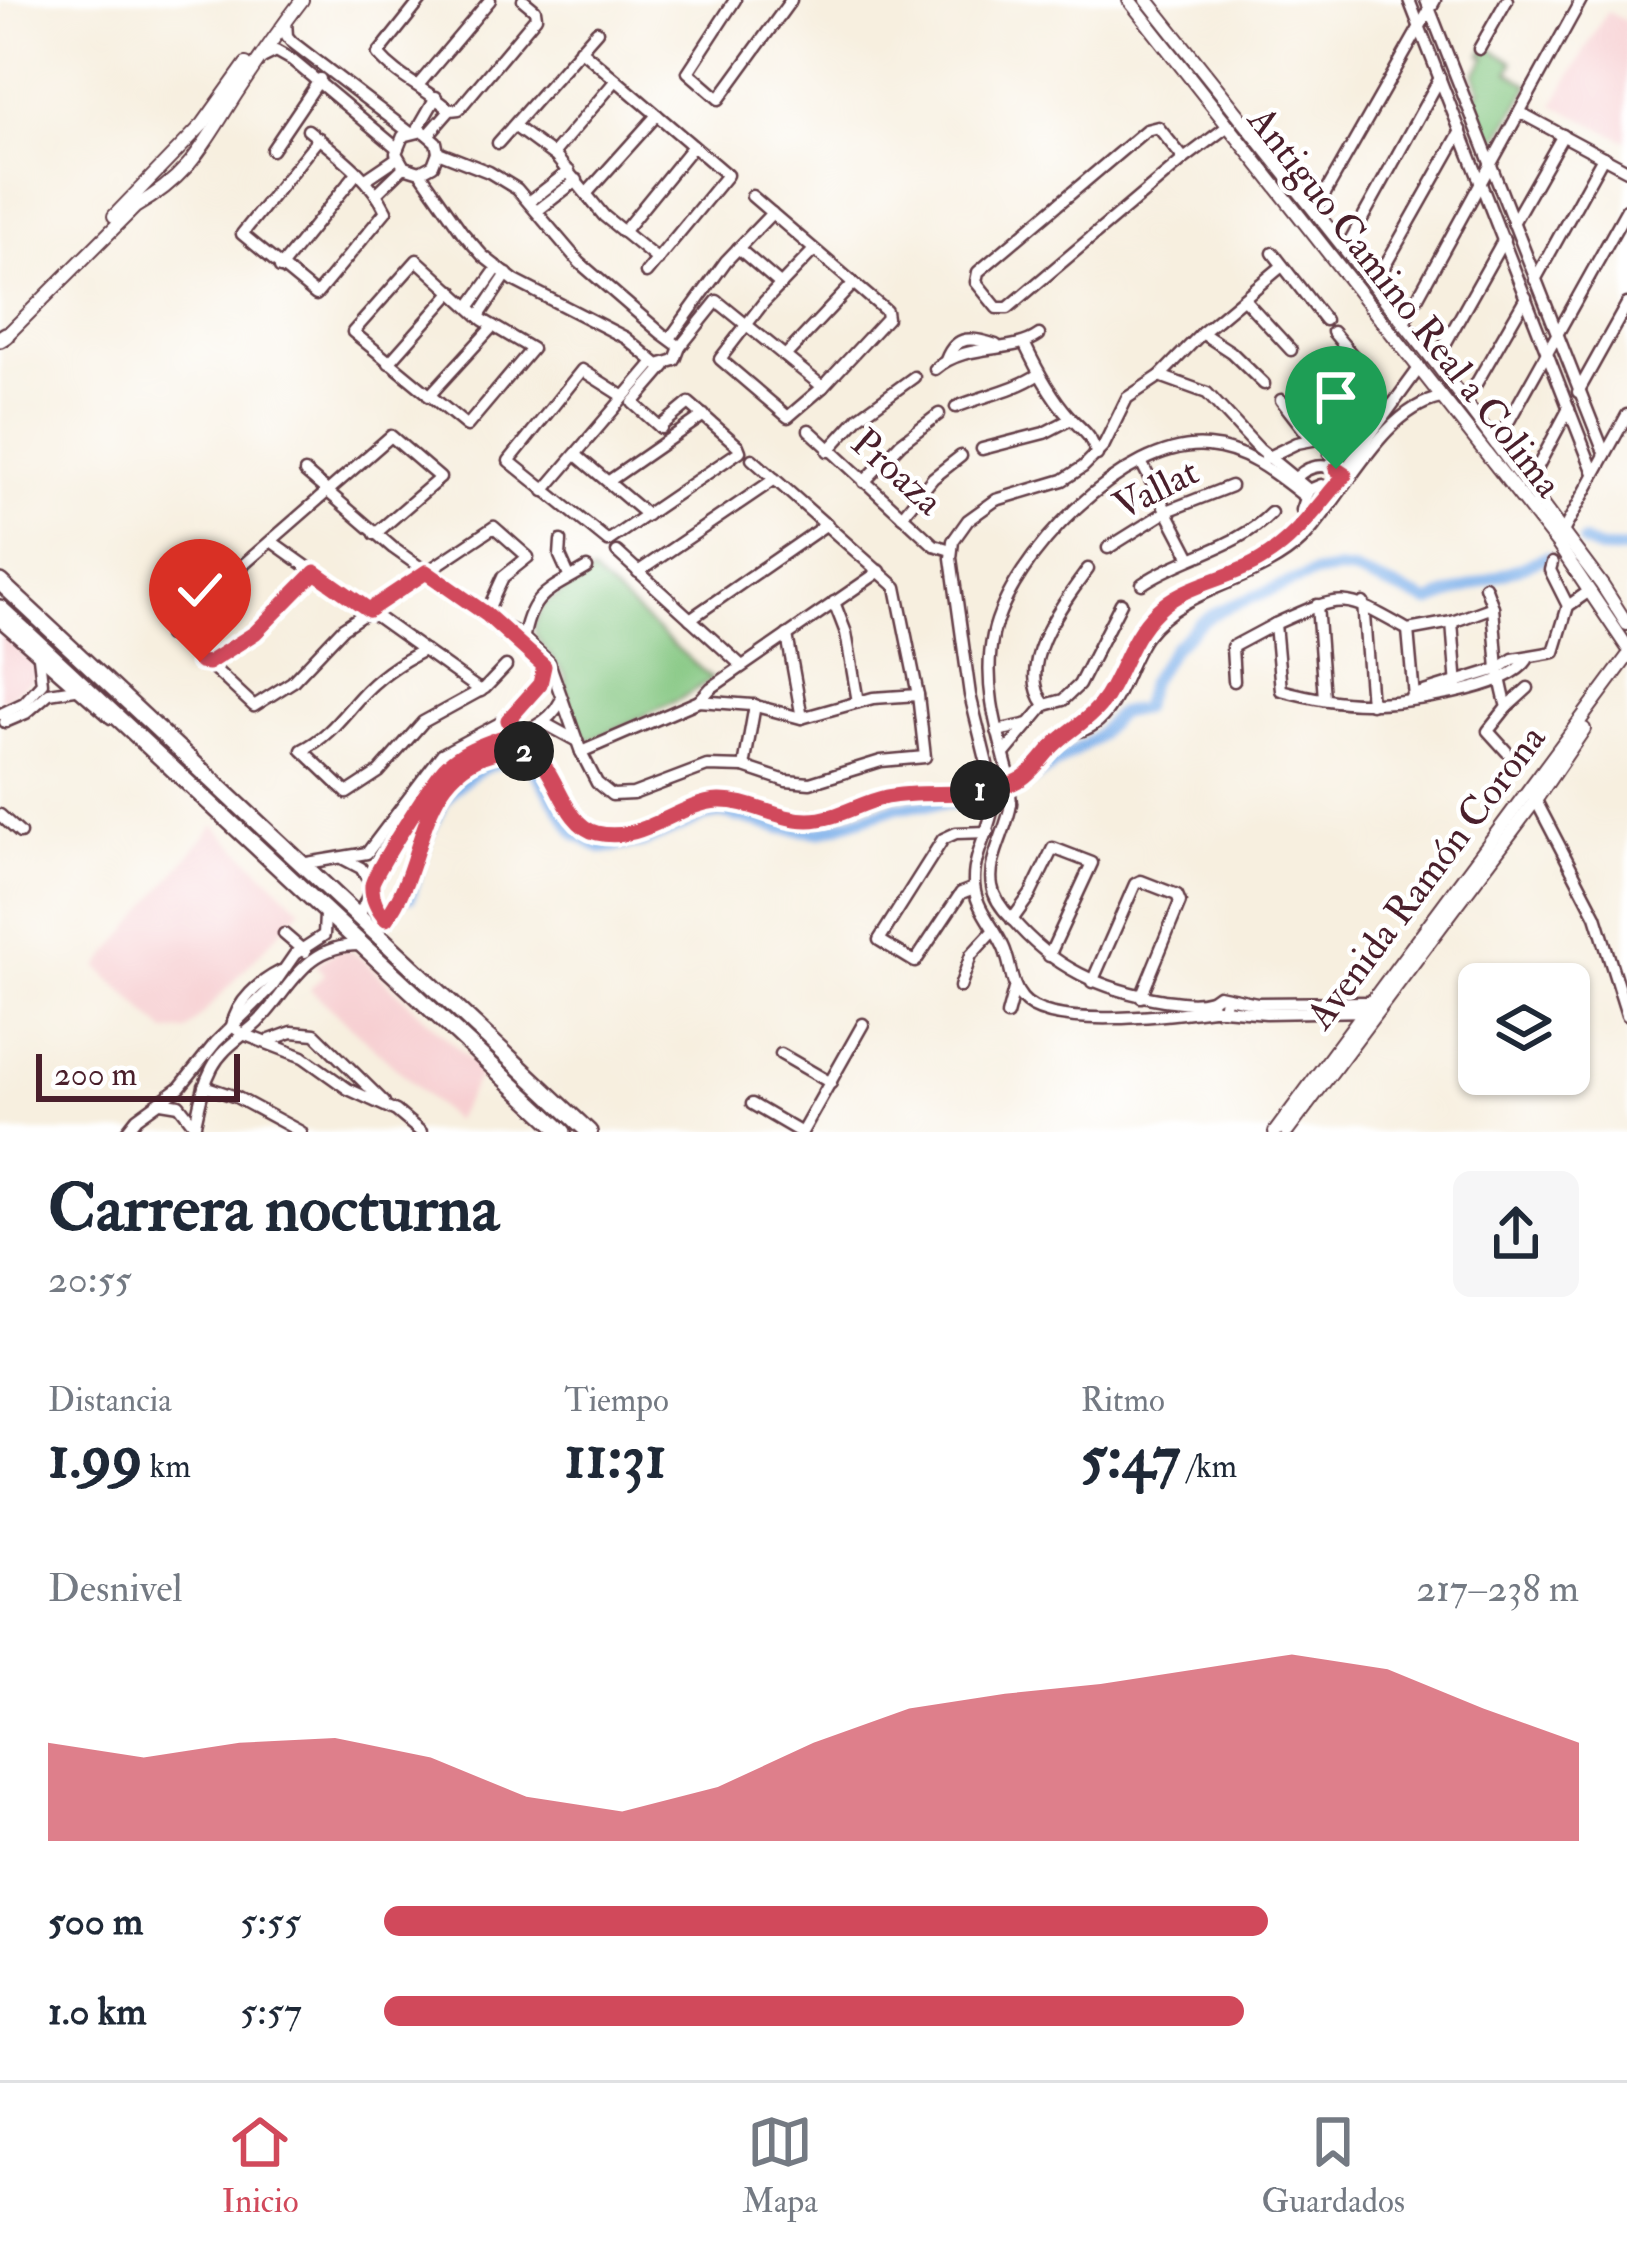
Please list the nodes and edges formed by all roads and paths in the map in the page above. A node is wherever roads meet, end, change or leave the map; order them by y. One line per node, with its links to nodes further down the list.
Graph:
1 (293, 0): 37 (main road)
2 (302, 0): 14 (main road)
3 (421, 0): 25 (street)
4 (490, 0): 25 (street)
5 (523, 0): 28 (street)
6 (735, 0): 7 (street)
7 (791, 0)
8 (1130, 0): 35 (main road, Antiguo Camino Real a Colima)
9 (1147, 0): 63 (main road, Antiguo Camino Real a Colima)
10 (1409, 0): 15 (street)
11 (1507, 0): 18 (street)
12 (1581, 0): 29 (street)
13 (1430, 3): 15 (street); 21 (street)
14 (286, 21): 19 (main road); 20 (street)
15 (1420, 26): 22 (street); 63 (street)
16 (597, 32): 17 (street)
17 (580, 49): 23 (street); 34 (street)
18 (1480, 50)
19 (255, 64): 24 (street); 42 (main road)
20 (322, 64): 24 (street); 26 (street)
21 (1450, 66): 22 (street); 33 (street)
22 (1440, 79): 39 (street); 69 (street)
23 (616, 80): 31 (street); 46 (street)
24 (319, 82): 30 (street); 44 (street)
25 (420, 83): 27 (street)
26 (363, 96): 30 (street); 32 (street)
27 (436, 97): 28 (street); 38 (street)
28 (450, 110): 38 (street)
29 (1521, 113): 40 (street); 52 (street)
30 (355, 114): 36 (street)
31 (657, 115): 43 (street); 58 (street)
32 (391, 118): 36 (street); 38 (street)
33 (1471, 118): 39 (street); 52 (street)
34 (514, 126): 41 (street); 46 (street)
35 (1228, 126): 50 (street); 104 (main road, Antiguo Camino Real a Colima)
36 (374, 130): 48 (street)
37 (194, 131): 42 (main road); 47 (main road)
38 (418, 132): 45 (street); 48 (street)
39 (1461, 132): 57 (street); 80 (street)
40 (1563, 135): 49 (street); 65 (street)
41 (498, 143)
42 (207, 144): 51 (main road)
43 (693, 146): 66 (street); 72 (street)
44 (272, 150)
45 (438, 152): 54 (street); 61 (street)
46 (553, 154): 55 (street)
47 (172, 155): 51 (main road); 93 (main road)
48 (399, 158): 54 (street); 56 (street); 59 (street)
49 (1603, 158): 53 (street); 77 (street)
50 (1184, 159): 50 (street)
51 (189, 164): 93 (main road)
52 (1491, 166): 57 (street); 65 (street)
53 (1627, 170)
54 (420, 172): 75 (street)
55 (573, 175): 58 (street); 61 (street)
56 (361, 176): 59 (street); 74 (street); 74 (street)
57 (1481, 184): 67 (street); 88 (street)
58 (587, 193): 66 (street)
59 (376, 194): 74 (street)
60 (752, 196): 64 (street)
61 (533, 206): 95 (street)
62 (1627, 209): 94 (street)
63 (1316, 211): 69 (main road, Antiguo Camino Real a Colima)
64 (772, 213): 68 (street); 70 (street)
65 (1513, 223): 67 (street); 77 (street)
66 (622, 232): 72 (street)
67 (1504, 239): 82 (street); 101 (street)
68 (738, 248): 79 (street); 95 (street)
69 (1346, 248): 80 (main road, Antiguo Camino Real a Colima)
70 (813, 250): 78 (street); 79 (street)
71 (1274, 254): 73 (street)
72 (658, 260): 76 (street)
73 (1282, 266): 83 (street); 86 (street)
74 (280, 268)
75 (502, 271): 84 (street); 100 (street)
76 (646, 273)
77 (1534, 280): 82 (street); 94 (street)
78 (853, 284): 99 (street); 110 (street)
79 (781, 285): 87 (street)
80 (1374, 285): 88 (main road, Antiguo Camino Real a Colima)
81 (453, 291): 84 (street); 102 (street); 102 (street)
82 (1526, 297): 98 (street); 116 (street)
83 (1244, 299): 91 (street); 97 (street)
84 (474, 311): 89 (street)
85 (1625, 311): 111 (street)
86 (1325, 320)
87 (748, 323): 95 (street); 99 (street); 110 (street)
88 (1403, 324): 101 (main road, Antiguo Camino Real a Colima)
89 (493, 326): 112 (street); 112 (street)
90 (1334, 332): 119 (street)
91 (1202, 333): 107 (street); 109 (street)
92 (1039, 335): 96 (street)
93 (2, 337)
94 (1556, 338): 98 (street); 111 (street)
95 (671, 339): 100 (street); 100 (street)
96 (1025, 345): 103 (street); 106 (street)
97 (1291, 350)
98 (1547, 351): 118 (street); 131 (street)
99 (785, 356): 110 (street)
100 (655, 360): 113 (street); 124 (street)
101 (1435, 362): 116 (main road, Antiguo Camino Real a Colima)
102 (388, 363): 112 (street)
103 (941, 364)
104 (1420, 368): 114 (main road, Antiguo Camino Real a Colima); 132 (street)
105 (1308, 369): 119 (street)
106 (1039, 374): 117 (street); 123 (street)
107 (1160, 376): 126 (street); 141 (street)
108 (914, 377): 134 (street)
109 (1264, 384)
110 (824, 387)
111 (1579, 390): 118 (street); 138 (street)
112 (429, 396)
113 (623, 396): 136 (street); 152 (street)
114 (1442, 398): 132 (street); 165 (main road, Antiguo Camino Real a Colima)
115 (1281, 400): 130 (street)
116 (1465, 403): 131 (main road, Antiguo Camino Real a Colima)
117 (956, 407)
118 (1569, 408): 144 (street); 150 (street)
119 (1350, 413): 128 (street)
120 (939, 414): 148 (street)
121 (704, 415): 124 (street); 129 (street); 158 (street)
122 (1627, 416): 138 (street)
123 (1071, 419): 127 (street); 133 (street)
124 (660, 427): 129 (street)
125 (808, 430): 134 (street, Proaza)
126 (1111, 433): 127 (street); 137 (street)
127 (1090, 434): 137 (street)
128 (1334, 436): 130 (street); 135 (street)
129 (671, 437): 147 (street)
130 (1311, 439): 141 (street)
131 (1496, 444): 150 (main road, Antiguo Camino Real a Colima)
132 (1370, 446): 145 (street); 153 (street)
133 (982, 449)
134 (828, 451): 148 (street, Proaza)
135 (1329, 454)
136 (576, 455): 147 (street); 152 (street)
137 (1096, 455): 167 (street)
138 (1604, 455): 144 (street)
139 (961, 456): 159 (street)
140 (752, 459): 146 (street)
141 (1263, 460): 142 (street); 149 (street)
142 (1142, 464): 156 (street); 232 (street)
143 (305, 472): 154 (street)
144 (1594, 473): 165 (street)
145 (1345, 475): 149 (street); 153 (street)
146 (775, 478): 161 (street); 176 (street)
147 (609, 482): 158 (street)
148 (864, 482): 159 (street, Proaza)
149 (1292, 482): 155 (street)
150 (1528, 485): 165 (main road, Antiguo Camino Real a Colima)
151 (1231, 486): 156 (street, Vallat)
152 (544, 491): 158 (street)
153 (1336, 491): 155 (street); 160 (street)
154 (327, 492): 162 (street); 162 (street); 163 (street)
155 (1306, 493): 160 (street)
156 (1167, 511): 166 (street, Vallat); 169 (street)
157 (1271, 513): 169 (street)
158 (647, 515)
159 (902, 516): 167 (street, Proaza)
160 (1311, 523): 253 (street)
161 (827, 524): 173 (street); 191 (street)
162 (375, 534): 175 (street)
163 (271, 541): 174 (street); 197 (street)
164 (561, 541): 177 (street)
165 (1558, 541): 181 (main road); 195 (main road, Antiguo Camino Real a Colima)
166 (1108, 548)
167 (951, 550): 239 (street, bridge)
168 (617, 552): 176 (street)
169 (1190, 556): 179 (street)
170 (1552, 563): 186 (street)
171 (587, 568): 177 (street)
172 (1088, 568): 223 (street)
173 (880, 571): 182 (street); 215 (street)
174 (315, 572): 189 (street); 189 (street)
175 (426, 572): 189 (street); 190 (street); 190 (street)
176 (638, 572): 191 (street)
177 (569, 576): 199 (street)
178 (0, 582): 246 (highway)
179 (1142, 584)
180 (1485, 586): 187 (street)
181 (1588, 592): 186 (street); 200 (main road)
182 (835, 602): 198 (street); 220 (street)
183 (1121, 603): 223 (street)
184 (1363, 604): 185 (street); 196 (street); 221 (street)
185 (1317, 605): 194 (street); 217 (street)
186 (1568, 606): 208 (street)
187 (1493, 607): 193 (street); 208 (street)
188 (0, 608): 231 (highway)
189 (369, 610): 201 (street)
190 (490, 618): 199 (street)
191 (690, 619): 206 (street)
192 (0, 621): 202 (street)
193 (1452, 622): 196 (street); 211 (street)
194 (1275, 624): 209 (street); 217 (street)
195 (1627, 624)
196 (1408, 630): 218 (street)
197 (169, 635)
198 (787, 635): 206 (street); 226 (street)
199 (523, 641): 204 (street)
200 (1627, 646)
201 (424, 650): 214 (street); 214 (street)
202 (38, 654): 213 (street); 225 (street)
203 (1627, 657): 238 (main road, Avenida Ramón Corona)
204 (546, 664): 210 (street); 216 (street)
205 (506, 666): 214 (street)
206 (742, 667): 219 (street)
207 (1627, 670): 238 (main road, Avenida Ramón Corona)
208 (1499, 673): 211 (street); 224 (street)
209 (1234, 681)
210 (540, 684): 216 (street); 227 (street)
211 (1457, 686): 218 (street)
212 (1528, 688): 224 (street)
213 (75, 689): 225 (street); 231 (street)
214 (481, 691)
215 (918, 695): 220 (street); 237 (street)
216 (560, 697): 229 (street); 234 (street)
217 (1324, 698): 221 (street)
218 (1412, 698): 221 (street)
219 (699, 701): 222 (street); 234 (street)
220 (858, 702): 226 (street)
221 (1371, 704)
222 (755, 705): 226 (street); 237 (street)
223 (1045, 705): 230 (street)
224 (1507, 707): 235 (street)
225 (23, 709): 228 (street)
226 (802, 718)
227 (508, 720): 233 (street); 244 (street)
228 (1, 721)
229 (544, 723): 233 (street); 234 (street)
230 (1029, 724): 232 (street); 236 (street)
231 (131, 726): 250 (highway)
232 (997, 731): 236 (street)
233 (514, 733): 247 (street)
234 (579, 746): 237 (street)
235 (1507, 752)
236 (1004, 754): 241 (street, bridge)
237 (744, 766)
238 (1533, 794): 260 (street); 267 (main road, Avenida Ramón Corona)
239 (992, 813): 241 (street); 242 (street)
240 (0, 816): 243 (street)
241 (1007, 824): 252 (street)
242 (988, 832): 249 (street); 249 (street)
243 (20, 833)
244 (367, 853): 245 (street); 247 (street)
245 (344, 859): 246 (street); 248 (street)
246 (301, 864): 251 (highway)
247 (378, 866): 248 (street)
248 (371, 886): 251 (street); 253 (street)
249 (974, 888): 254 (street)
250 (325, 914): 256 (highway); 257 (street)
251 (359, 917): 253 (highway)
252 (1012, 920): 258 (street); 258 (street)
253 (380, 925): 286 (highway)
254 (994, 930): 262 (street); 263 (street)
255 (284, 934): 257 (street)
256 (359, 946): 259 (street); 285 (highway)
257 (301, 949): 259 (street); 272 (street)
258 (1049, 956): 261 (street)
259 (313, 958): 273 (street)
260 (1623, 980): 270 (street)
261 (1092, 982): 264 (street); 264 (street)
262 (1015, 986): 268 (street); 269 (street)
263 (959, 987)
264 (1141, 997): 265 (street)
265 (1169, 1000): 266 (street); 269 (street)
266 (1218, 1004): 267 (street); 269 (street)
267 (1373, 1008): 288 (main road, Avenida Ramón Corona); 289 (main road, Avenida Ramón Corona)
268 (1007, 1015)
269 (1161, 1015)
270 (1627, 1015)
271 (863, 1024): 276 (street)
272 (232, 1026): 273 (street); 278 (street)
273 (243, 1034): 274 (street); 277 (street)
274 (268, 1041): 279 (street); 279 (street)
275 (781, 1054): 276 (street)
276 (831, 1083): 287 (street)
277 (204, 1086): 282 (street); 284 (street)
278 (160, 1102): 283 (street); 284 (street)
279 (386, 1105): 281 (street)
280 (752, 1105): 287 (street)
281 (417, 1130)
282 (299, 1131)
283 (126, 1132)
284 (192, 1132)
285 (563, 1132)
286 (589, 1132)
287 (801, 1132)
288 (1275, 1132)
289 (1287, 1132)

